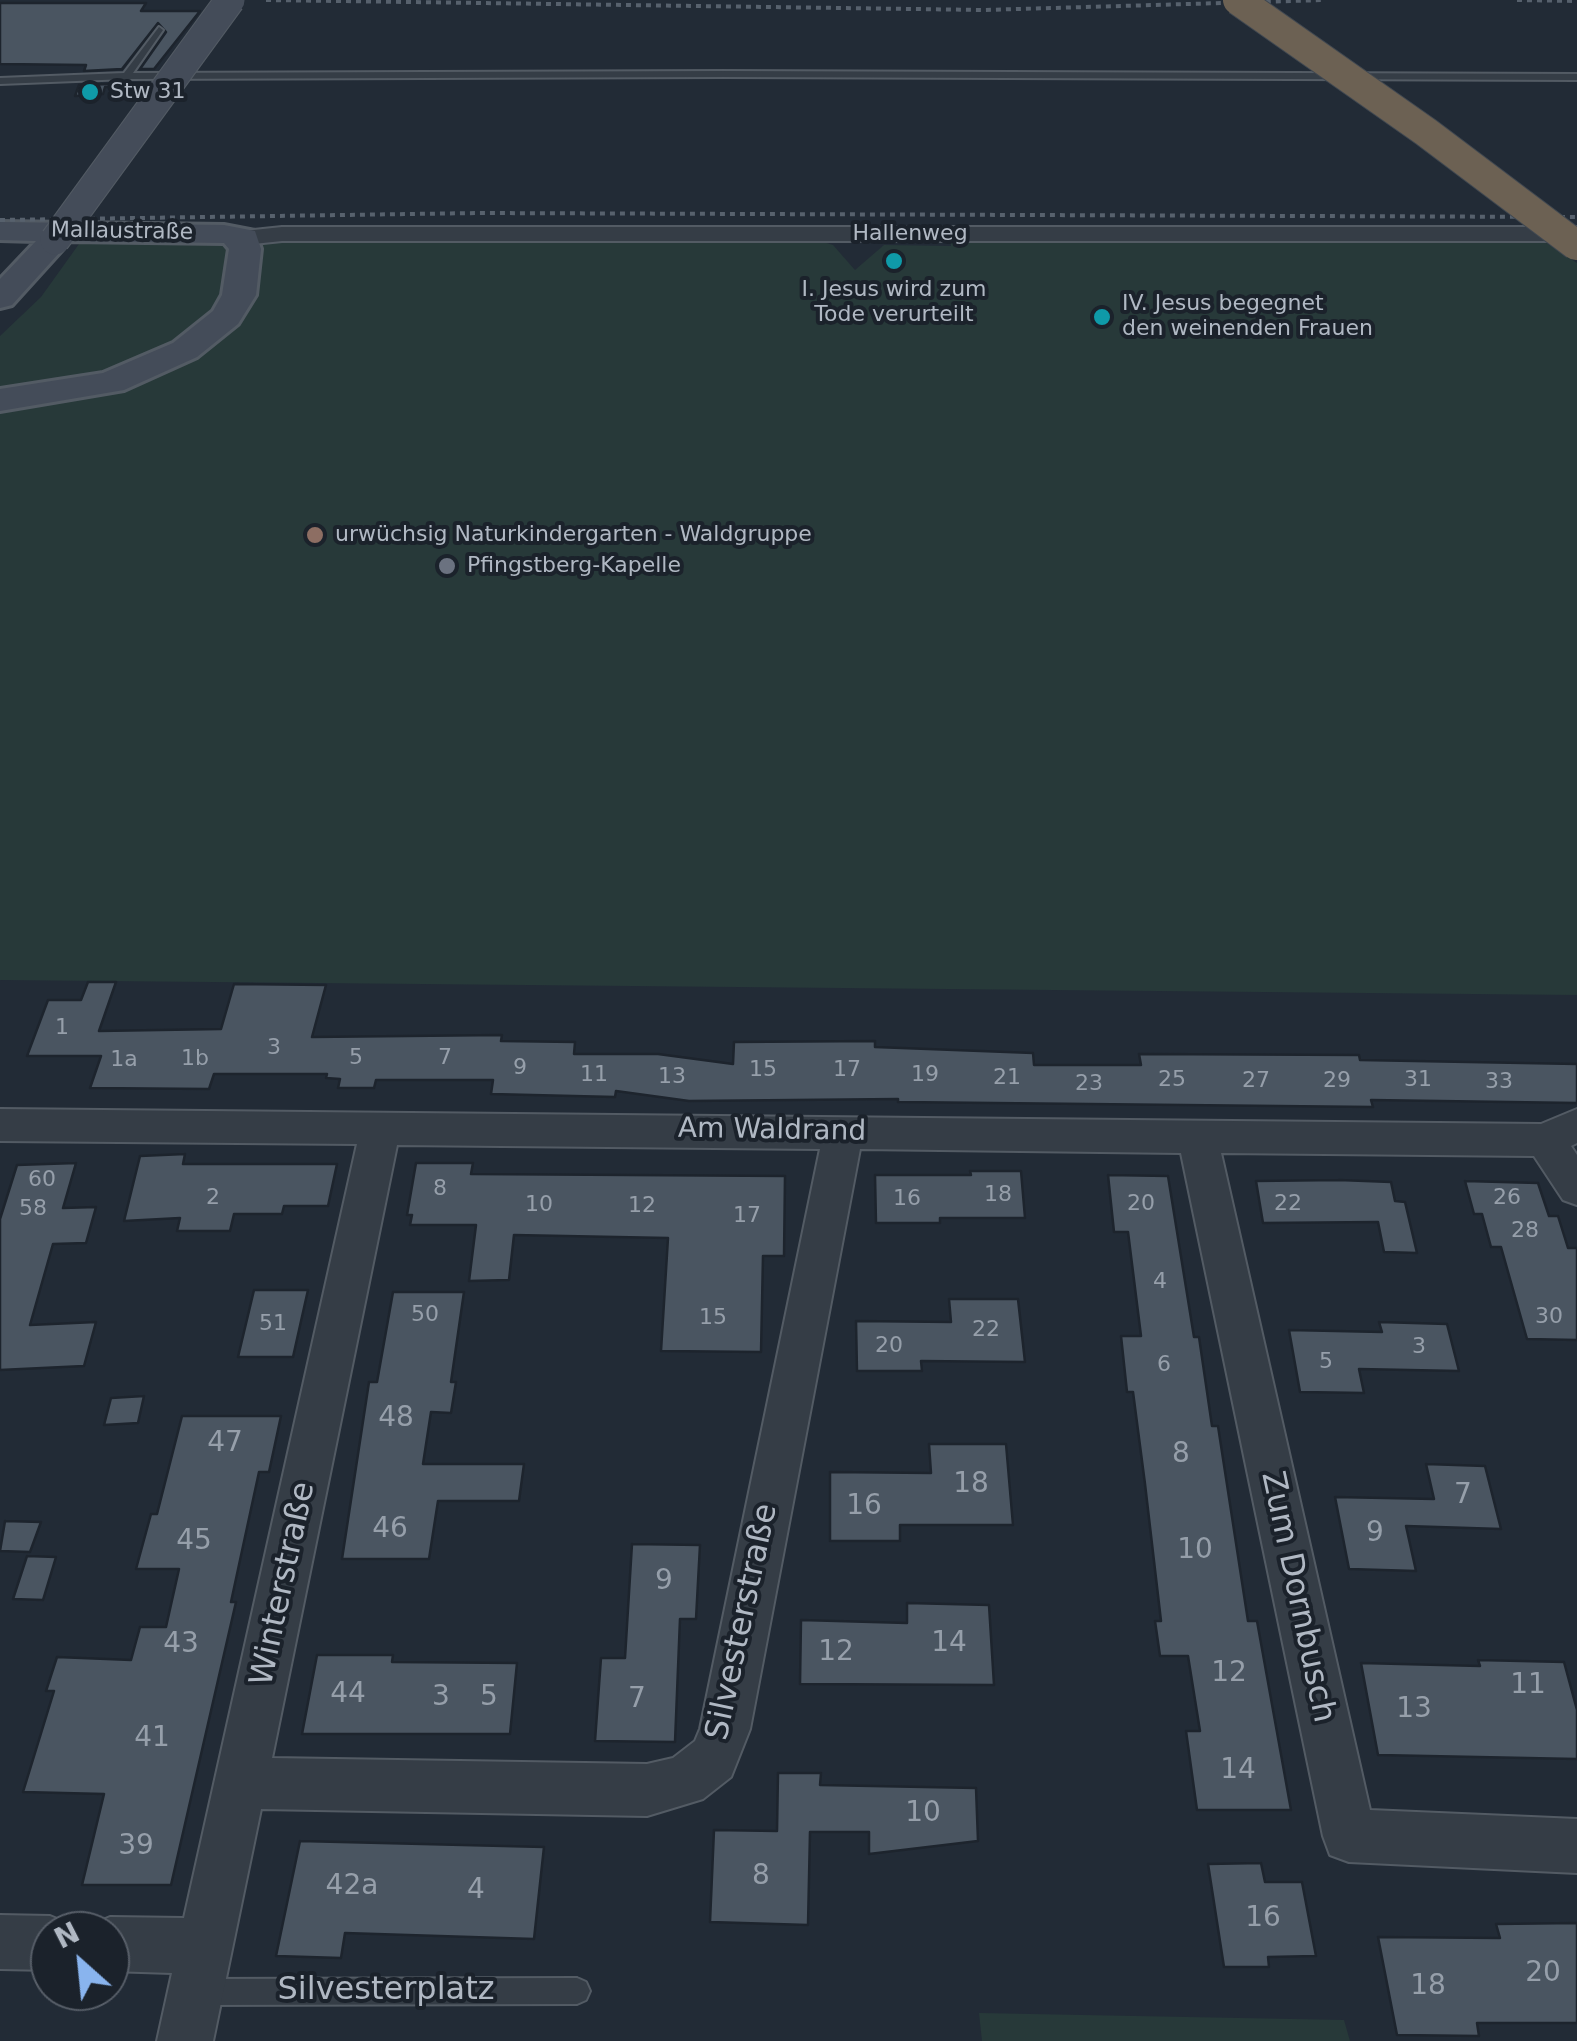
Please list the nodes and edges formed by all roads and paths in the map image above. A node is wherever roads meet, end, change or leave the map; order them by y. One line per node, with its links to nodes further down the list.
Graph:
1 (230, 0): 13 (main road, bridge)
2 (1238, 0): 12 (highway, bridge)
3 (1272, 0): 8 (highway)
4 (159, 30): 5 (lane)
5 (127, 76): 6 (lane); 7 (lane)
6 (1577, 78)
7 (0, 81)
8 (1577, 214)
9 (0, 231): 11 (main road, Mallaustraße)
10 (1577, 234): 11 (street, Hallenweg)
11 (244, 238): 14 (main road)
12 (1576, 245)
13 (0, 298)
14 (0, 400)
15 (0, 1125): 16 (street, Am Waldrand)
16 (382, 1127): 17 (street, Am Waldrand); 21 (street, Winterstraße)
17 (843, 1132): 19 (street, Am Waldrand); 21 (street, Silvesterstraße)
18 (1561, 1132): 19 (street, Am Waldrand); 20 (street, Am Waldrand)
19 (1197, 1134): 22 (street, Zum Dornbusch)
20 (1577, 1188)
21 (242, 1783): 26 (street, Winterstraße)
22 (1577, 1846)
23 (0, 1942): 24 (street)
24 (30, 1943)
25 (130, 1950): 26 (street)
26 (200, 1969): 27 (lane, Silvesterplatz); 28 (street, Winterstraße)
27 (577, 1991)
28 (185, 2041)

